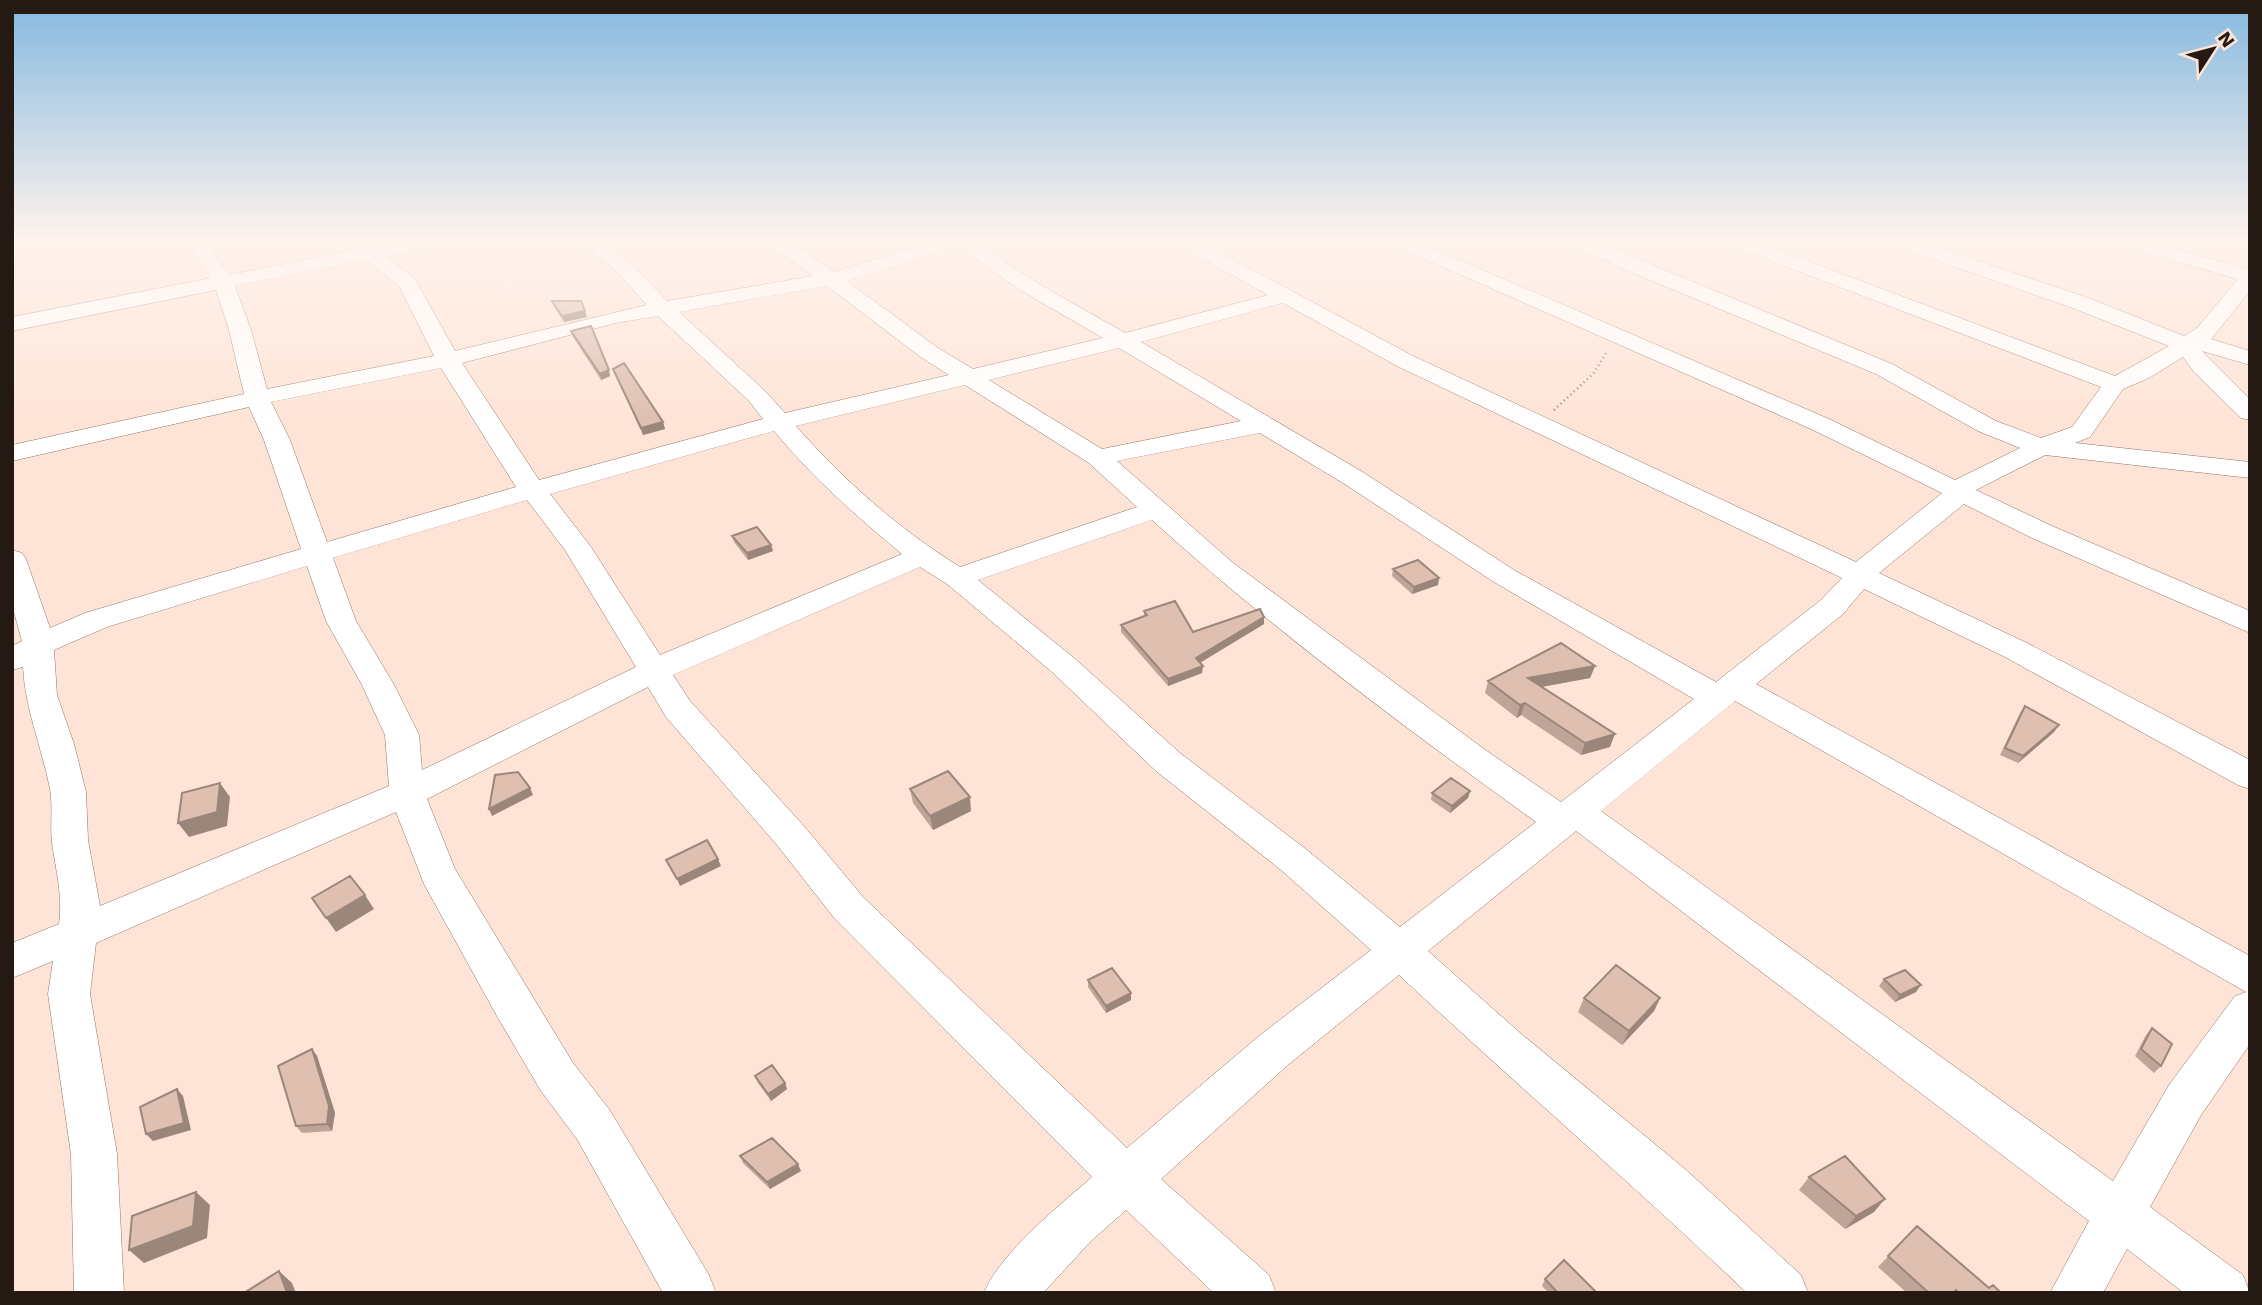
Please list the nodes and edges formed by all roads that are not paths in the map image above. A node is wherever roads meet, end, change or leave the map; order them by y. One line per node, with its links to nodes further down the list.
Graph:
1 (135, 299): 16 (street)
2 (229, 299): 23 (street)
3 (416, 299): 20 (street)
4 (653, 299): 15 (street)
5 (710, 299): 15 (street)
6 (858, 299): 21 (street)
7 (1054, 299): 17 (street)
8 (1276, 299): 17 (street)
9 (1292, 299): 37 (street)
10 (1538, 299): 32 (street)
11 (1713, 299): 27 (street)
12 (1892, 299): 22 (street)
13 (2069, 299): 18 (street)
14 (2232, 299): 18 (street)
15 (661, 307): 20 (street); 25 (street)
16 (12, 324)
17 (1124, 340): 21 (street); 26 (street)
18 (2190, 343): 19 (street); 22 (street); 24 (street)
19 (2250, 358)
20 (448, 360): 23 (street); 31 (street)
21 (965, 377): 25 (street); 29 (street)
22 (2115, 384): 27 (street)
23 (257, 398): 28 (street); 34 (street)
24 (2250, 413)
25 (777, 422): 31 (street); 35 (street)
26 (1263, 425): 29 (street); 42 (street)
27 (2041, 447): 30 (street); 32 (street)
28 (12, 453)
29 (1098, 458): 33 (street)
30 (2250, 470)
31 (533, 490): 34 (street); 41 (street)
32 (1955, 490): 37 (street); 39 (street)
33 (1157, 509): 38 (street); 45 (street)
34 (318, 553): 40 (street); 44 (street)
35 (922, 556): 38 (street); 41 (street)
36 (12, 558): 40 (street)
37 (1860, 576): 42 (street); 43 (street)
38 (957, 578): 47 (street)
39 (2250, 623)
40 (25, 653): 46 (street)
41 (655, 671): 44 (street); 51 (street)
42 (1724, 691): 45 (street); 49 (street)
43 (2250, 776)
44 (407, 793): 46 (street); 54 (street)
45 (1568, 817): 47 (street); 52 (street)
46 (77, 935): 48 (street); 53 (street)
47 (1399, 950): 51 (street); 57 (street)
48 (12, 961)
49 (2250, 976)
50 (2250, 1009): 52 (street)
51 (1126, 1179): 55 (street); 56 (street)
52 (2118, 1214): 58 (street); 59 (street)
53 (99, 1293)
54 (691, 1293)
55 (1009, 1293)
56 (1251, 1293)
57 (1783, 1293)
58 (2075, 1293)
59 (2225, 1293)

